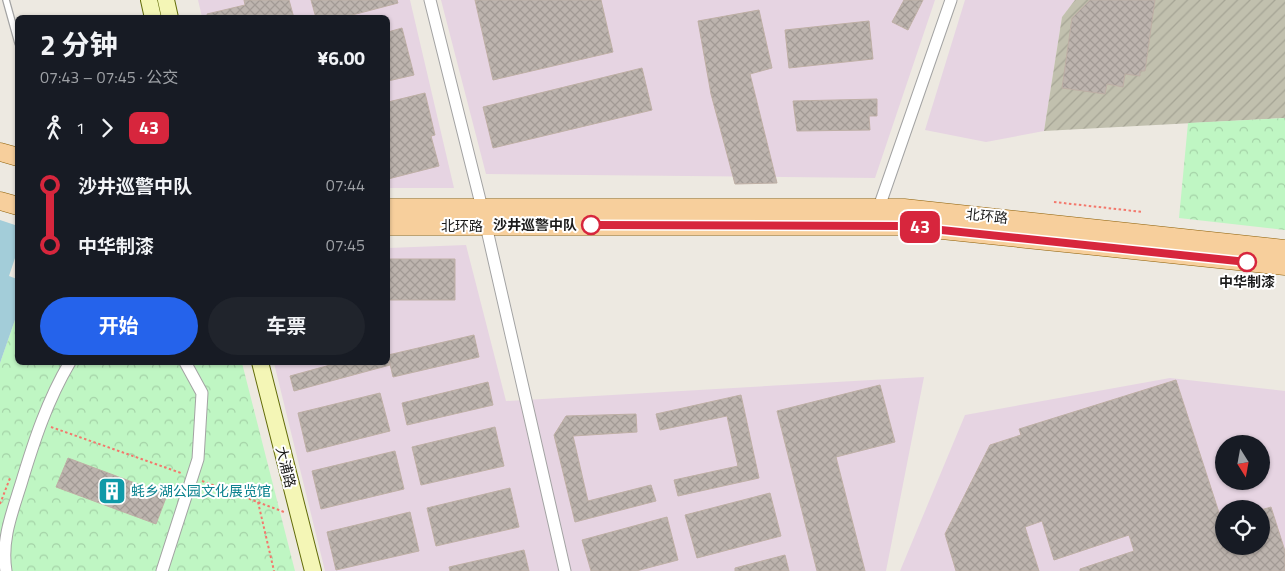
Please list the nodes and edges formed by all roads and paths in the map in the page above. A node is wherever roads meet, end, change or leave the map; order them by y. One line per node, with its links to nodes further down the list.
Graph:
1 (6, 0): 8 (lane)
2 (149, 0): 6 (street)
3 (166, 0): 7 (street)
4 (430, 0): 14 (street)
5 (951, 0): 12 (street)
6 (152, 15)
7 (169, 15)
8 (15, 32)
9 (0, 201): 11 (main road)
10 (1054, 202): 15 (path)
11 (15, 205)
12 (879, 207): 14 (main road, 北环路); 18 (main road, 北环路)
13 (390, 208): 14 (main road, 北环路)
14 (482, 208): 17 (street)
15 (1143, 212)
16 (390, 226): 17 (main road, 北环路)
17 (486, 226): 19 (main road, 北环路); 33 (street)
18 (1285, 249)
19 (1285, 266)
20 (68, 365): 23 (street)
21 (187, 365): 25 (street)
22 (261, 365): 28 (street, 大浦路)
23 (39, 423): 25 (path); 29 (street)
24 (12, 471): 27 (path)
25 (192, 477): 26 (path); 30 (street)
26 (258, 502): 28 (path); 31 (path)
27 (0, 504)
28 (300, 519): 32 (street, 大浦路)
29 (6, 571)
30 (162, 571)
31 (274, 571)
32 (313, 571)
33 (565, 571)

